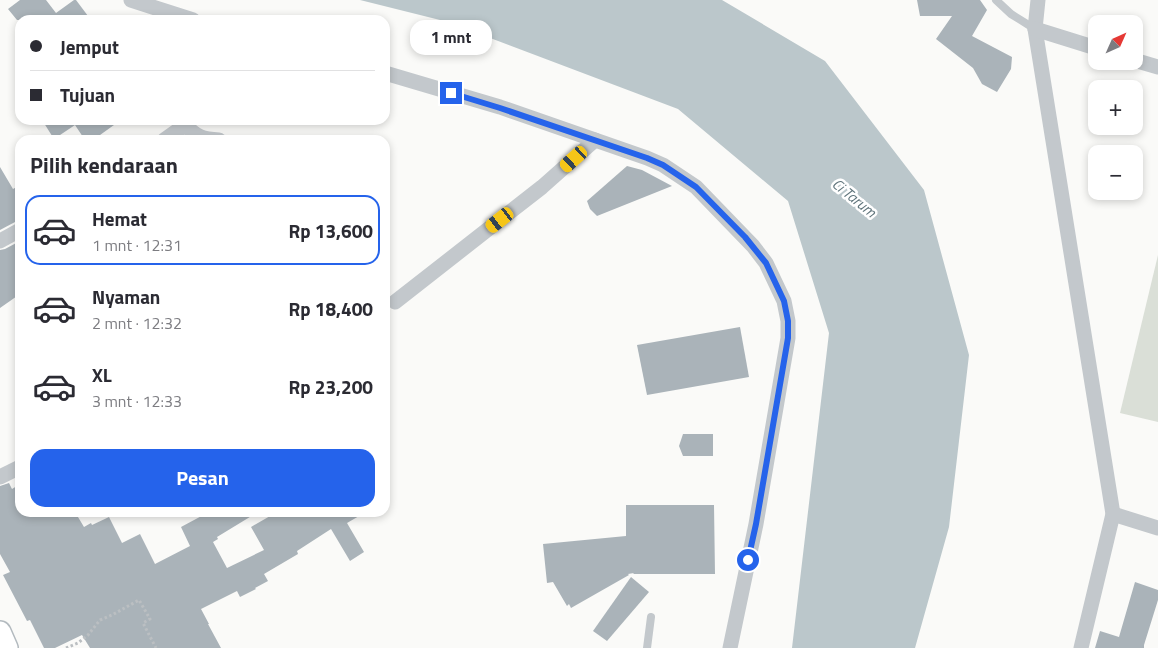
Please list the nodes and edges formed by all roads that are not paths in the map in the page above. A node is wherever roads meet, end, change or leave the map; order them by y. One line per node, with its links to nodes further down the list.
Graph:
1 (132, 0): 4 (street)
2 (996, 0): 5 (lane)
3 (1038, 0): 5 (street)
4 (177, 15)
5 (1035, 29): 6 (street); 20 (street)
6 (1088, 46)
7 (1143, 63): 8 (street)
8 (1158, 67)
9 (390, 75): 14 (street)
10 (184, 125): 12 (street)
11 (184, 125): 13 (street)
12 (171, 135)
13 (197, 135)
14 (595, 140): 17 (street); 26 (street)
15 (15, 233): 16 (street)
16 (0, 241)
17 (395, 302)
18 (15, 470): 19 (street)
19 (0, 477)
20 (1113, 514): 21 (street); 27 (street)
21 (1158, 528)
22 (652, 617): 25 (lane)
23 (0, 632): 24 (street)
24 (7, 648)
25 (647, 648)
26 (730, 648)
27 (1081, 648)

